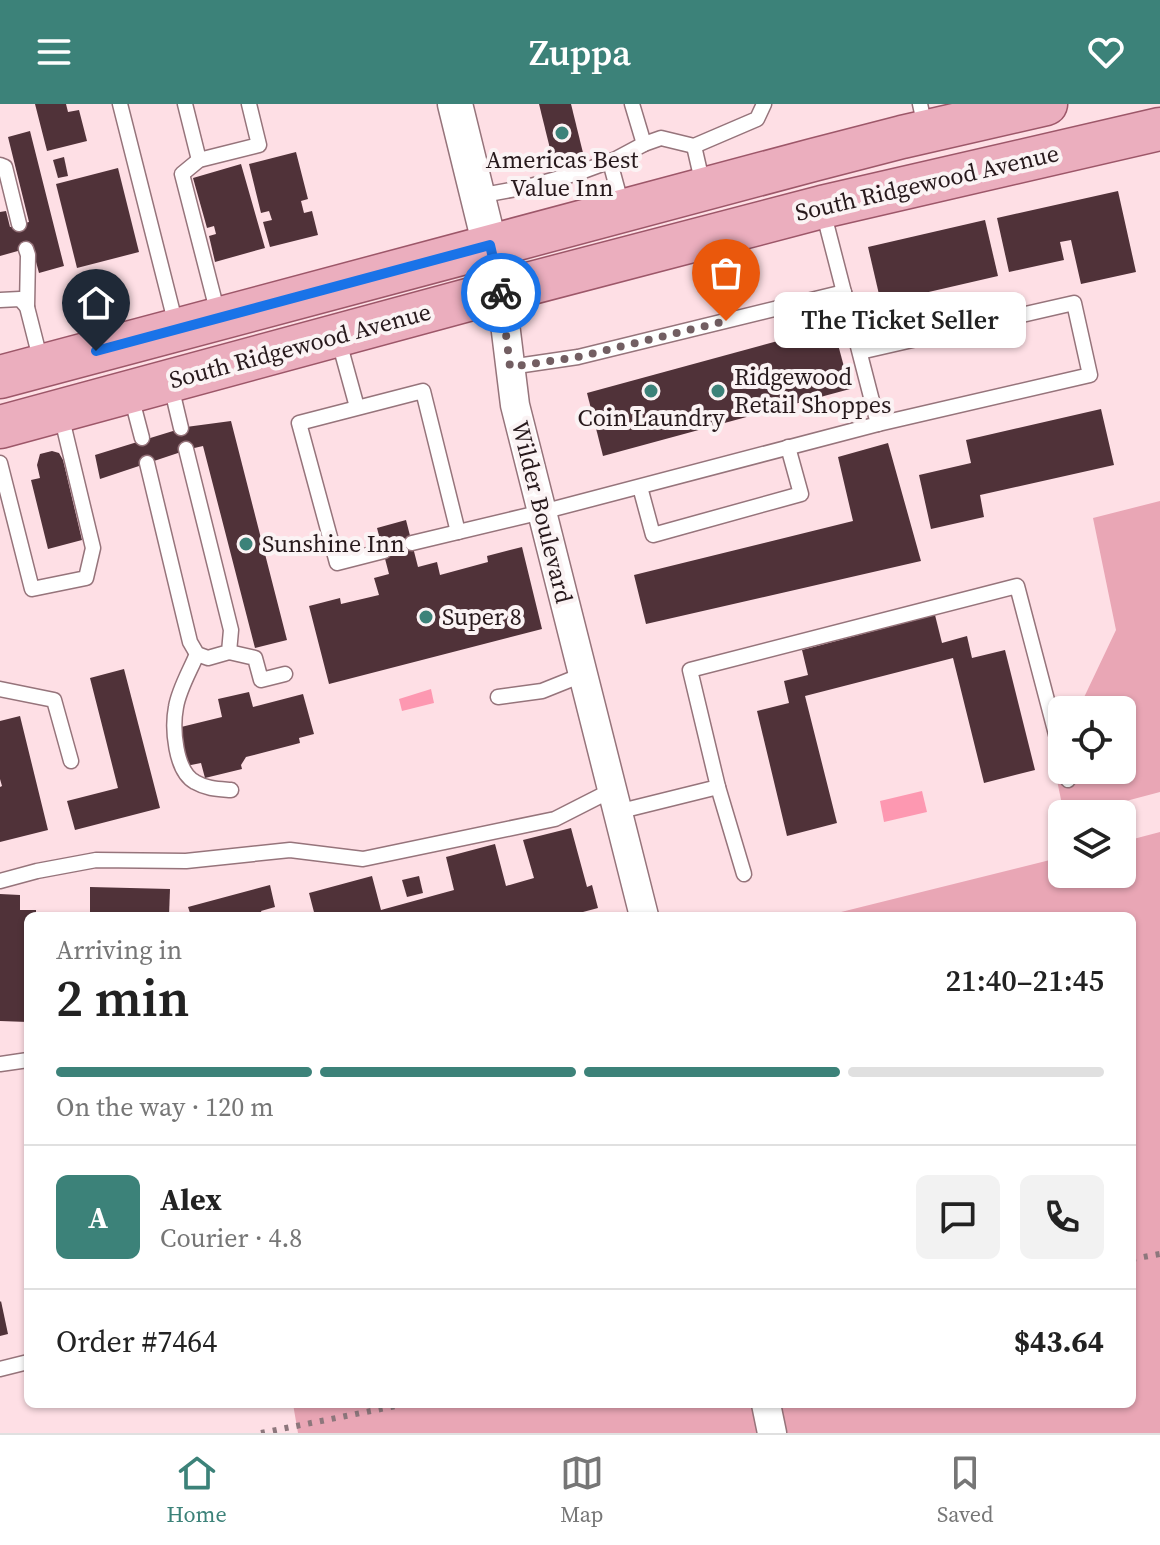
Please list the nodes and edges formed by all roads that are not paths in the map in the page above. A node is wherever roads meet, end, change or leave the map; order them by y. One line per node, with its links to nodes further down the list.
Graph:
1 (120, 104): 27 (lane)
2 (185, 104): 12 (lane)
3 (249, 104): 12 (lane)
4 (455, 104): 16 (street, Wilder Boulevard)
5 (632, 104): 10 (lane)
6 (764, 104): 11 (lane)
7 (1046, 104): 8 (main road, South Ridgewood Avenue)
8 (923, 118): 15 (main road, South Ridgewood Avenue)
9 (1160, 129): 17 (main road, South Ridgewood Avenue)
10 (644, 144): 11 (lane); 13 (lane)
11 (694, 146): 15 (lane)
12 (199, 160): 26 (lane)
13 (610, 162): 16 (lane); 18 (lane)
14 (0, 165): 19 (lane)
15 (704, 189): 18 (main road, South Ridgewood Avenue)
16 (478, 197): 20 (street, Wilder Boulevard)
17 (822, 207): 22 (main road, South Ridgewood Avenue); 23 (lane)
18 (623, 210): 20 (main road, South Ridgewood Avenue)
19 (19, 224)
20 (490, 245): 22 (street, Wilder Boulevard); 26 (main road, South Ridgewood Avenue)
21 (26, 249): 25 (lane)
22 (501, 291): 28 (main road, South Ridgewood Avenue); 31 (street, Wilder Boulevard)
23 (844, 292): 29 (lane); 31 (lane)
24 (0, 300): 25 (lane)
25 (27, 307): 30 (lane)
26 (219, 318): 27 (main road, South Ridgewood Avenue)
27 (177, 330): 30 (main road, South Ridgewood Avenue)
28 (338, 336): 33 (main road, South Ridgewood Avenue); 35 (lane)
29 (860, 352): 37 (lane); 37 (lane)
30 (42, 366): 32 (main road, South Ridgewood Avenue)
31 (510, 367): 46 (street, Wilder Boulevard)
32 (0, 377)
33 (170, 381): 34 (main road, South Ridgewood Avenue); 39 (lane)
34 (130, 392): 36 (main road, South Ridgewood Avenue); 40 (lane)
35 (357, 407): 47 (lane); 49 (lane)
36 (60, 411): 38 (main road, South Ridgewood Avenue); 43 (lane)
37 (878, 424): 41 (lane)
38 (0, 427)
39 (181, 428)
40 (142, 438)
41 (788, 447): 45 (lane); 45 (lane)
42 (186, 449): 50 (lane)
43 (0, 463)
44 (147, 463): 51 (lane)
45 (640, 487): 46 (lane)
46 (542, 512): 47 (lane); 53 (street, Wilder Boulevard)
47 (458, 532): 48 (lane)
48 (412, 543)
49 (384, 551)
50 (229, 652): 51 (lane); 52 (lane)
51 (197, 654): 61 (lane)
52 (285, 674)
53 (582, 675): 55 (lane); 62 (street, Wilder Boulevard)
54 (0, 689): 59 (lane)
55 (542, 691): 56 (lane); 58 (lane)
56 (498, 697)
57 (1048, 704): 60 (lane)
58 (536, 708)
59 (71, 761)
60 (718, 787): 62 (lane); 63 (lane)
61 (231, 790)
62 (614, 801): 64 (lane); 65 (street, Wilder Boulevard)
63 (744, 874)
64 (0, 881)
65 (643, 912)
66 (24, 1061): 67 (lane)
67 (0, 1064)
68 (24, 1363): 69 (lane)
69 (0, 1369)
70 (767, 1408): 71 (street)
71 (772, 1433)

